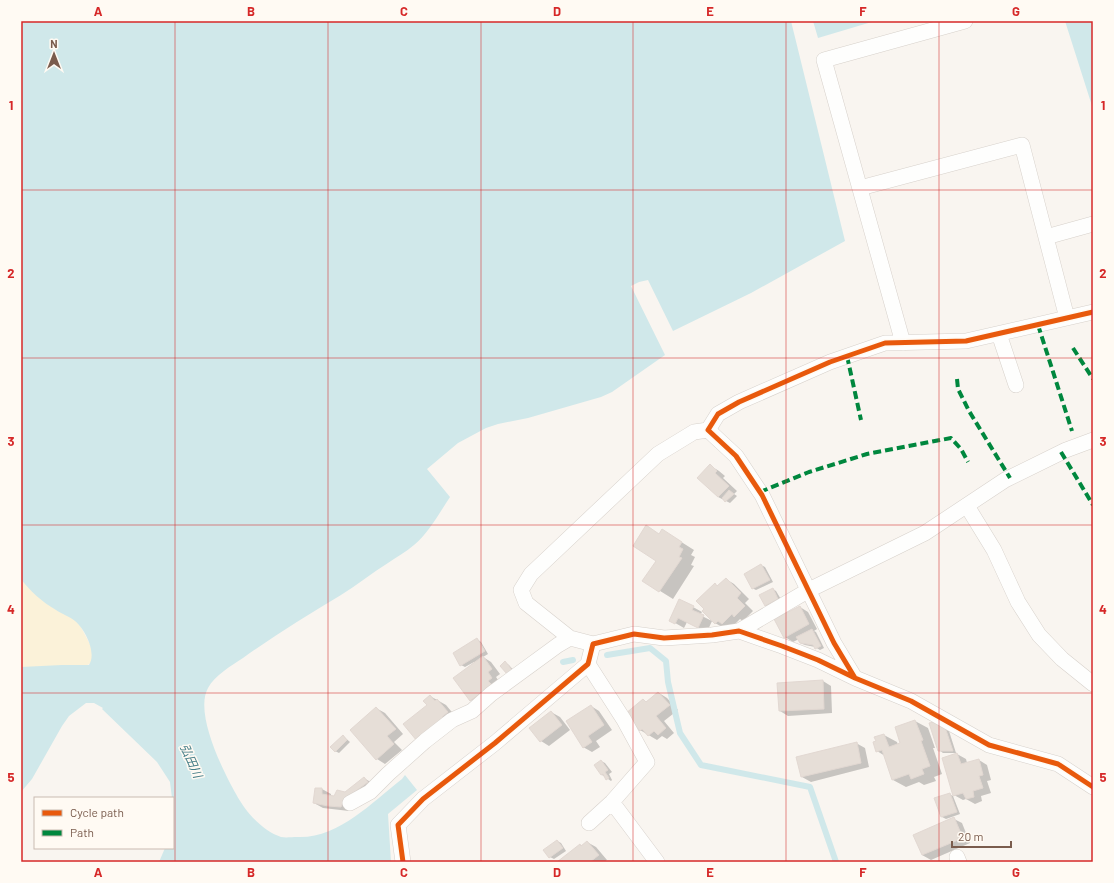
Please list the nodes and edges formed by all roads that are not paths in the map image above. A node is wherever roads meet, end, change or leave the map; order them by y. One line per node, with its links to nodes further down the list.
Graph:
1 (965, 21): 2 (street)
2 (860, 188): 4 (street); 8 (street)
3 (1093, 224): 4 (street)
4 (1046, 237): 6 (street)
5 (1093, 312): 6 (street)
6 (1067, 318): 7 (street)
7 (999, 334): 8 (street); 9 (street)
8 (903, 343): 10 (street)
9 (1016, 385)
10 (708, 430): 13 (street); 15 (street)
11 (1093, 440): 12 (street)
12 (967, 506): 13 (street); 19 (street)
13 (809, 590): 14 (street); 18 (street)
14 (739, 631): 16 (street); 18 (street)
15 (570, 638): 16 (street); 22 (street)
16 (593, 644): 17 (street)
17 (588, 664): 21 (street); 24 (street)
18 (855, 678): 20 (street)
19 (1093, 684)
20 (1093, 787)
21 (612, 802): 23 (street); 25 (street)
22 (350, 803)
23 (589, 823)
24 (403, 862)
25 (657, 862)

